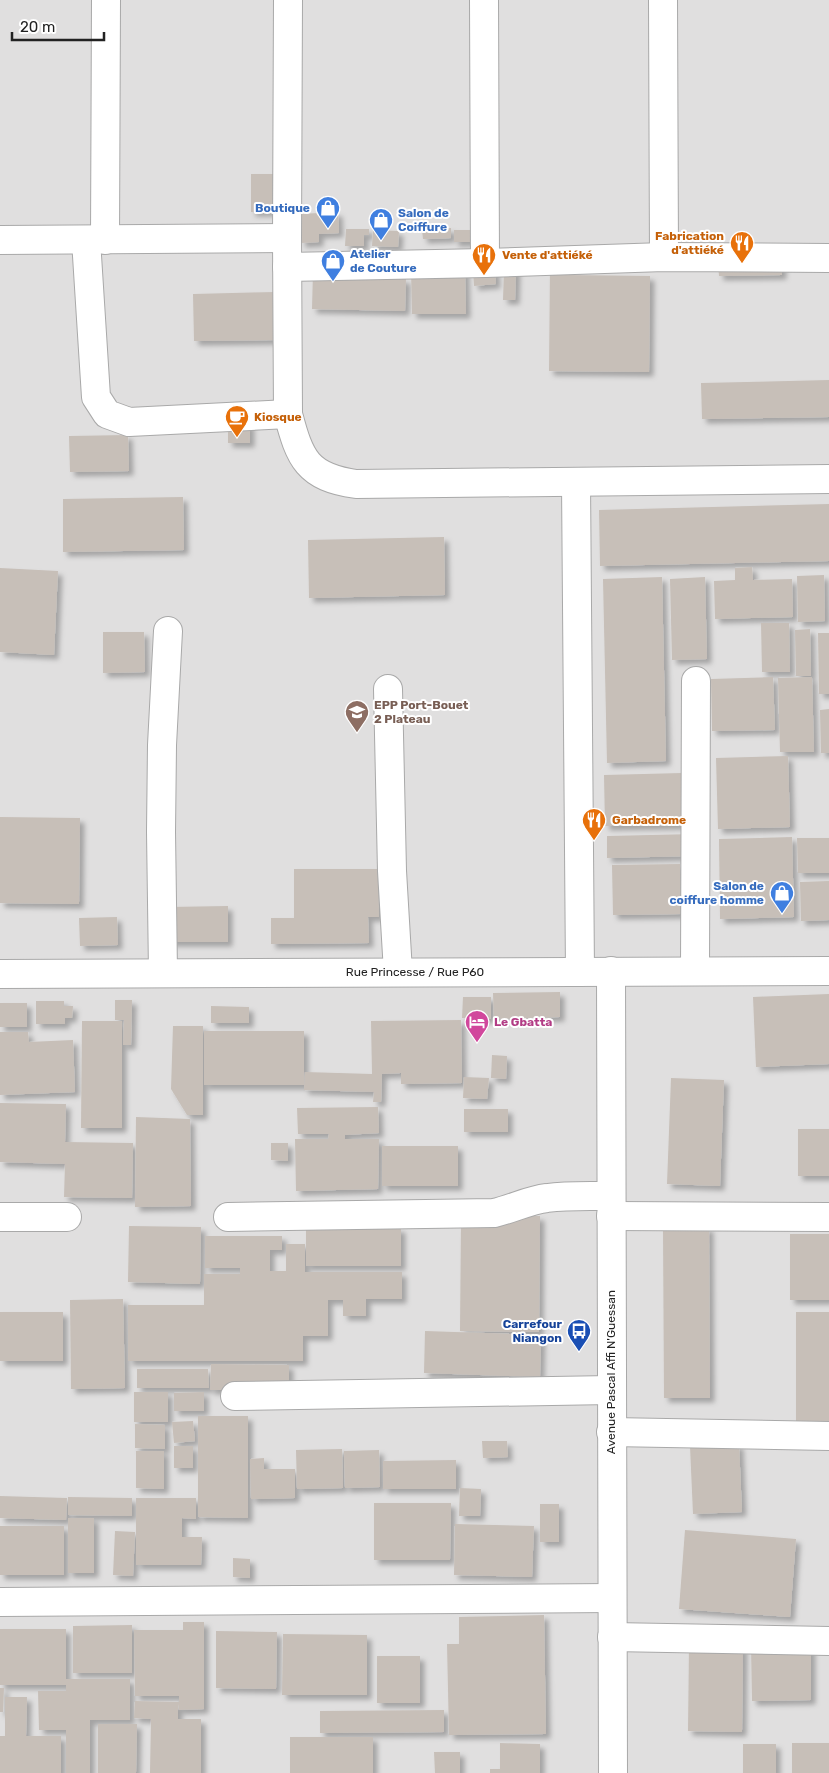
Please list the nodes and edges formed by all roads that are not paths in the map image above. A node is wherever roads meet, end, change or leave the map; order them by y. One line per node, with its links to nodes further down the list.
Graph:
1 (106, 0): 7 (street)
2 (288, 0): 5 (street)
3 (484, 0): 10 (street)
4 (663, 0): 8 (street)
5 (286, 238): 7 (street); 11 (street)
6 (0, 240): 7 (street)
7 (96, 240): 12 (street)
8 (664, 257): 9 (street); 10 (street)
9 (829, 258)
10 (485, 263): 11 (street)
11 (286, 267): 12 (street)
12 (288, 414): 14 (street)
13 (829, 479): 14 (street)
14 (576, 482): 23 (street)
15 (168, 631): 21 (street)
16 (696, 680): 19 (street)
17 (388, 689): 22 (street)
18 (611, 971): 19 (street, Rue Princesse / Rue P60); 23 (street, Rue Princesse / Rue P60); 25 (street, Avenue Pascal Affi N'Guessan)
19 (695, 971): 20 (street, Rue Princesse / Rue P60)
20 (829, 971)
21 (163, 972): 22 (street, Rue Princesse / Rue P60); 24 (street, Rue Princesse / Rue P60)
22 (398, 972): 23 (street, Rue Princesse / Rue P60)
23 (580, 972)
24 (0, 974)
25 (611, 1206): 28 (street); 29 (street); 30 (street, Avenue Pascal Affi N'Guessan)
26 (0, 1217): 27 (street)
27 (67, 1217)
28 (228, 1217)
29 (829, 1217)
30 (611, 1390): 31 (street); 32 (street, Avenue Pascal Affi N'Guessan)
31 (235, 1396)
32 (611, 1432): 33 (street); 34 (street, Avenue Pascal Affi N'Guessan)
33 (829, 1436)
34 (612, 1598): 35 (street); 36 (street, Avenue Pascal Affi N'Guessan)
35 (0, 1602)
36 (612, 1637): 37 (street); 38 (street, Avenue Pascal Affi N'Guessan)
37 (829, 1641)
38 (613, 1773)

